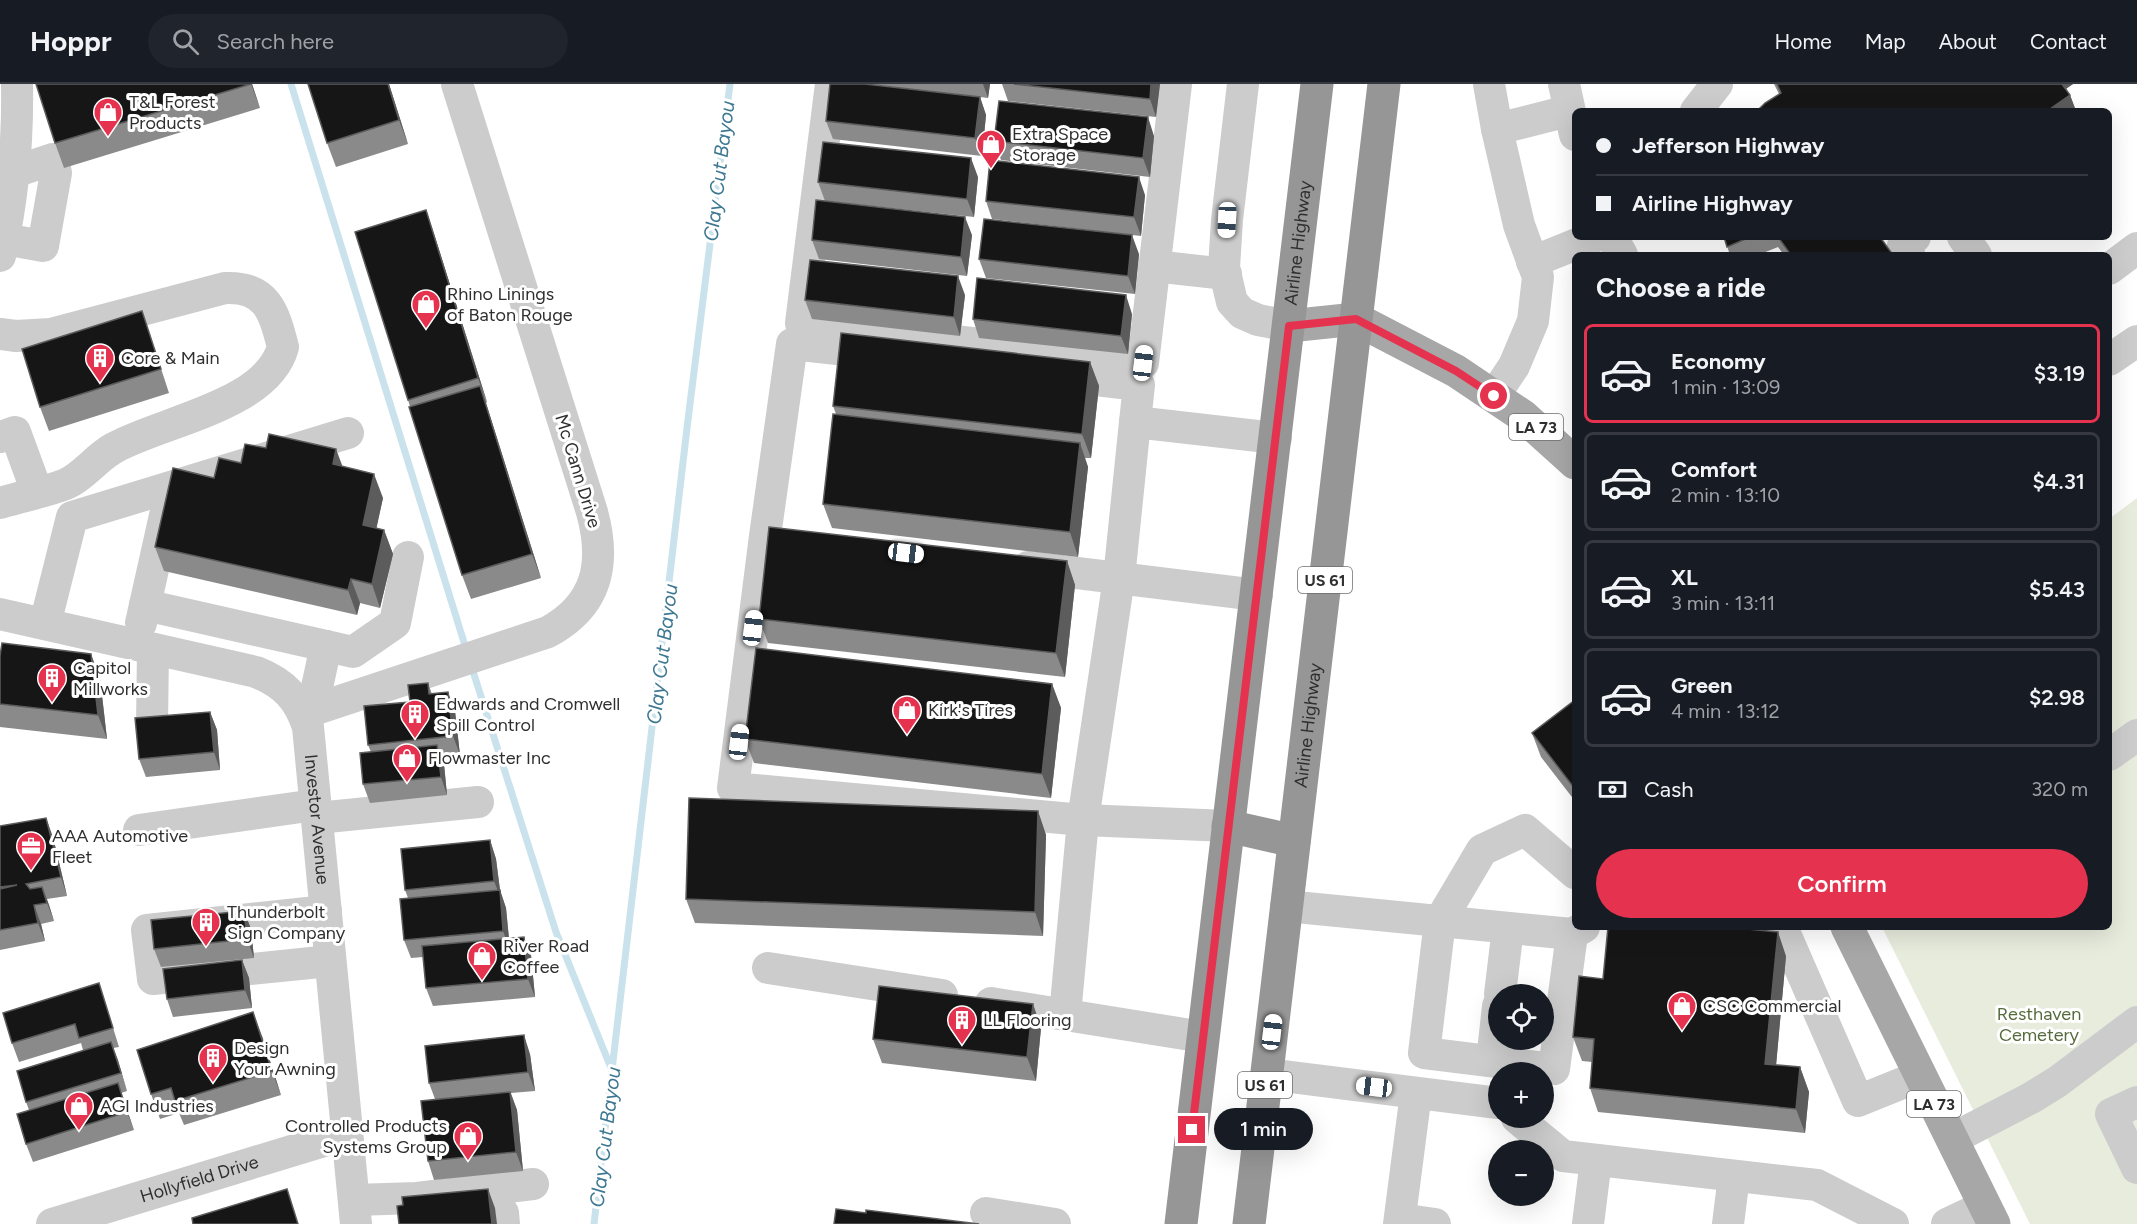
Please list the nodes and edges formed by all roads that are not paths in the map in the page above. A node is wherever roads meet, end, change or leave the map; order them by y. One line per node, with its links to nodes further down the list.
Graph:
1 (457, 84): 44 (street, Mc Cann Drive)
2 (831, 84): 18 (street)
3 (1176, 84): 18 (street)
4 (1243, 84): 20 (street)
5 (1317, 84): 22 (highway, Airline Highway)
6 (1384, 84): 21 (highway, Airline Highway / US 61)
7 (1489, 84): 12 (street)
8 (1717, 84): 11 (street)
9 (19, 86): 13 (street)
10 (1570, 101): 12 (street)
11 (1698, 108)
12 (1497, 129): 17 (street)
13 (10, 158): 15 (street); 15 (street)
14 (1587, 240): 17 (street)
15 (2, 247)
16 (2137, 248): 19 (street)
17 (1532, 262): 26 (street)
18 (1154, 266): 20 (street)
19 (2112, 267)
20 (1226, 274): 22 (street)
21 (1356, 319): 22 (main road); 26 (main road, LA 73); 53 (highway, Airline Highway / US 61)
22 (1289, 326): 30 (highway, Airline Highway)
23 (0, 334): 33 (street)
24 (2137, 341): 25 (street)
25 (2112, 358)
26 (1494, 396): 31 (main road, LA 73)
27 (1135, 423): 30 (street); 37 (street); 50 (street)
28 (348, 433): 32 (street)
29 (0, 436): 33 (street)
30 (1276, 438): 38 (highway, Airline Highway)
31 (1572, 460)
32 (172, 487): 39 (street); 41 (street)
33 (36, 492): 34 (street)
34 (0, 502)
35 (408, 557): 42 (street)
36 (1001, 564): 37 (street)
37 (1119, 578): 38 (street); 50 (street)
38 (1257, 595): 51 (highway, Airline Highway)
39 (146, 605): 42 (street); 43 (street)
40 (0, 614): 41 (street)
41 (45, 624): 43 (street)
42 (326, 646): 44 (street)
43 (145, 647): 44 (street); 45 (street)
44 (305, 709): 49 (street, Investor Avenue)
45 (152, 726)
46 (2137, 735): 47 (street)
47 (2112, 753)
48 (478, 802): 49 (street)
49 (316, 812): 52 (street); 56 (street, Investor Avenue)
50 (1083, 820): 51 (street); 65 (street)
51 (1228, 826): 53 (highway); 67 (highway, Airline Highway)
52 (139, 830)
53 (1294, 841): 55 (highway, Airline Highway / US 61)
54 (1572, 870): 57 (street)
55 (1286, 906): 57 (street); 70 (highway, Airline Highway / US 61)
56 (326, 911): 62 (street, Investor Avenue); 62 (street)
57 (1440, 921): 58 (street); 69 (street)
58 (1508, 928): 61 (street); 64 (street)
59 (1783, 930): 71 (street)
60 (1847, 930): 71 (main road, LA 73)
61 (1578, 931): 69 (street)
62 (330, 961): 76 (street, Investor Avenue)
63 (768, 968): 65 (street)
64 (1501, 984)
65 (1065, 1015): 67 (street)
66 (2137, 1022): 77 (street)
67 (1203, 1036): 88 (highway, Airline Highway)
68 (1493, 1050): 69 (street)
69 (1492, 1061)
70 (1267, 1074): 72 (street); 89 (highway, Airline Highway / US 61)
71 (1920, 1076): 77 (main road, LA 73)
72 (1416, 1093): 73 (street); 85 (street)
73 (1488, 1102)
74 (2137, 1102): 79 (street)
75 (1529, 1128): 78 (street)
76 (347, 1134): 82 (street, Investor Avenue); 86 (street, Hollyfield Drive)
77 (1952, 1139): 84 (main road, LA 73)
78 (1596, 1160): 80 (street); 91 (street)
79 (2137, 1168)
80 (1734, 1176): 92 (street); 93 (street)
81 (533, 1184): 82 (street)
82 (355, 1212)
83 (986, 1213): 87 (street)
84 (1989, 1215): 94 (street)
85 (1399, 1222): 90 (street)
86 (52, 1224)
87 (1055, 1224)
88 (1181, 1224)
89 (1249, 1224)
90 (1435, 1224)
91 (1588, 1224)
92 (1728, 1224)
93 (1893, 1224)
94 (1947, 1224)

